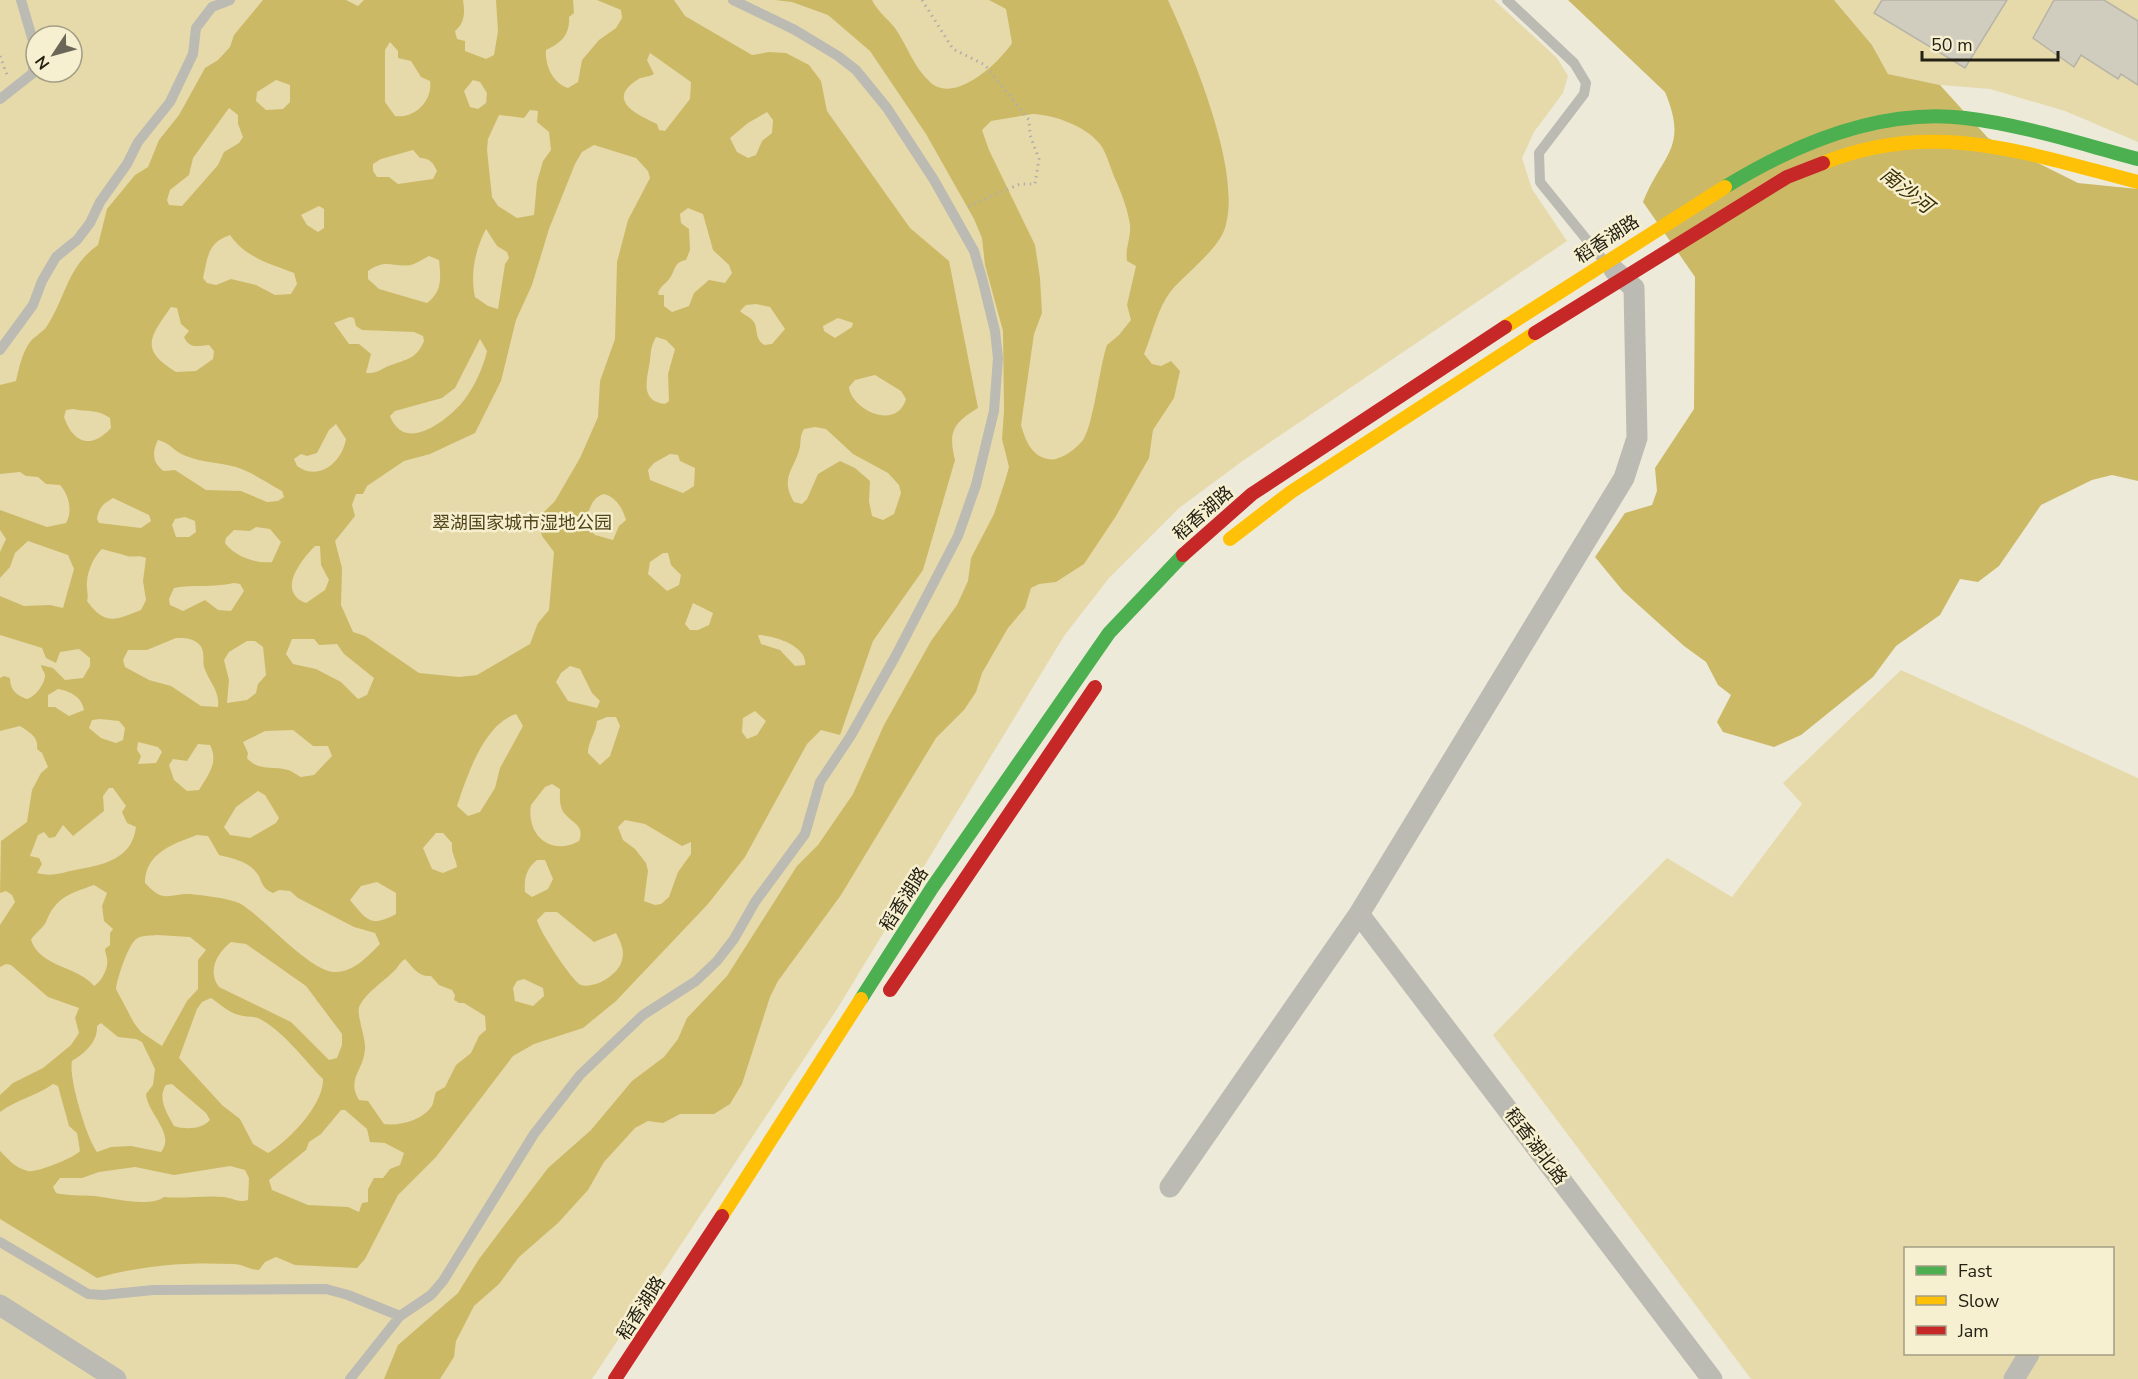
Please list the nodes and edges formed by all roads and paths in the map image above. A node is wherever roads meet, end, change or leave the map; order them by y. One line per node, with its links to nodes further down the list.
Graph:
1 (21, 0): 6 (lane)
2 (230, 0): 12 (lane)
3 (733, 0): 20 (lane)
4 (922, 0): 9 (path)
5 (1507, 0): 10 (lane)
6 (0, 99)
7 (2138, 159): 10 (street, 稻香湖路)
8 (2138, 182): 11 (street, 稻香湖路)
9 (962, 209)
10 (1604, 261): 11 (street); 24 (street, 稻香湖路)
11 (1622, 278): 13 (street, 稻香湖路); 15 (street)
12 (0, 350)
13 (1223, 546)
14 (1106, 672): 16 (street)
15 (1359, 914): 17 (street); 25 (street, 稻香湖北路)
16 (880, 1006)
17 (1170, 1187)
18 (0, 1242): 20 (lane)
19 (0, 1305): 22 (street)
20 (400, 1316): 23 (lane)
21 (2028, 1355): 26 (street)
22 (115, 1379)
23 (350, 1379)
24 (615, 1379)
25 (1712, 1379)
26 (2014, 1379)

